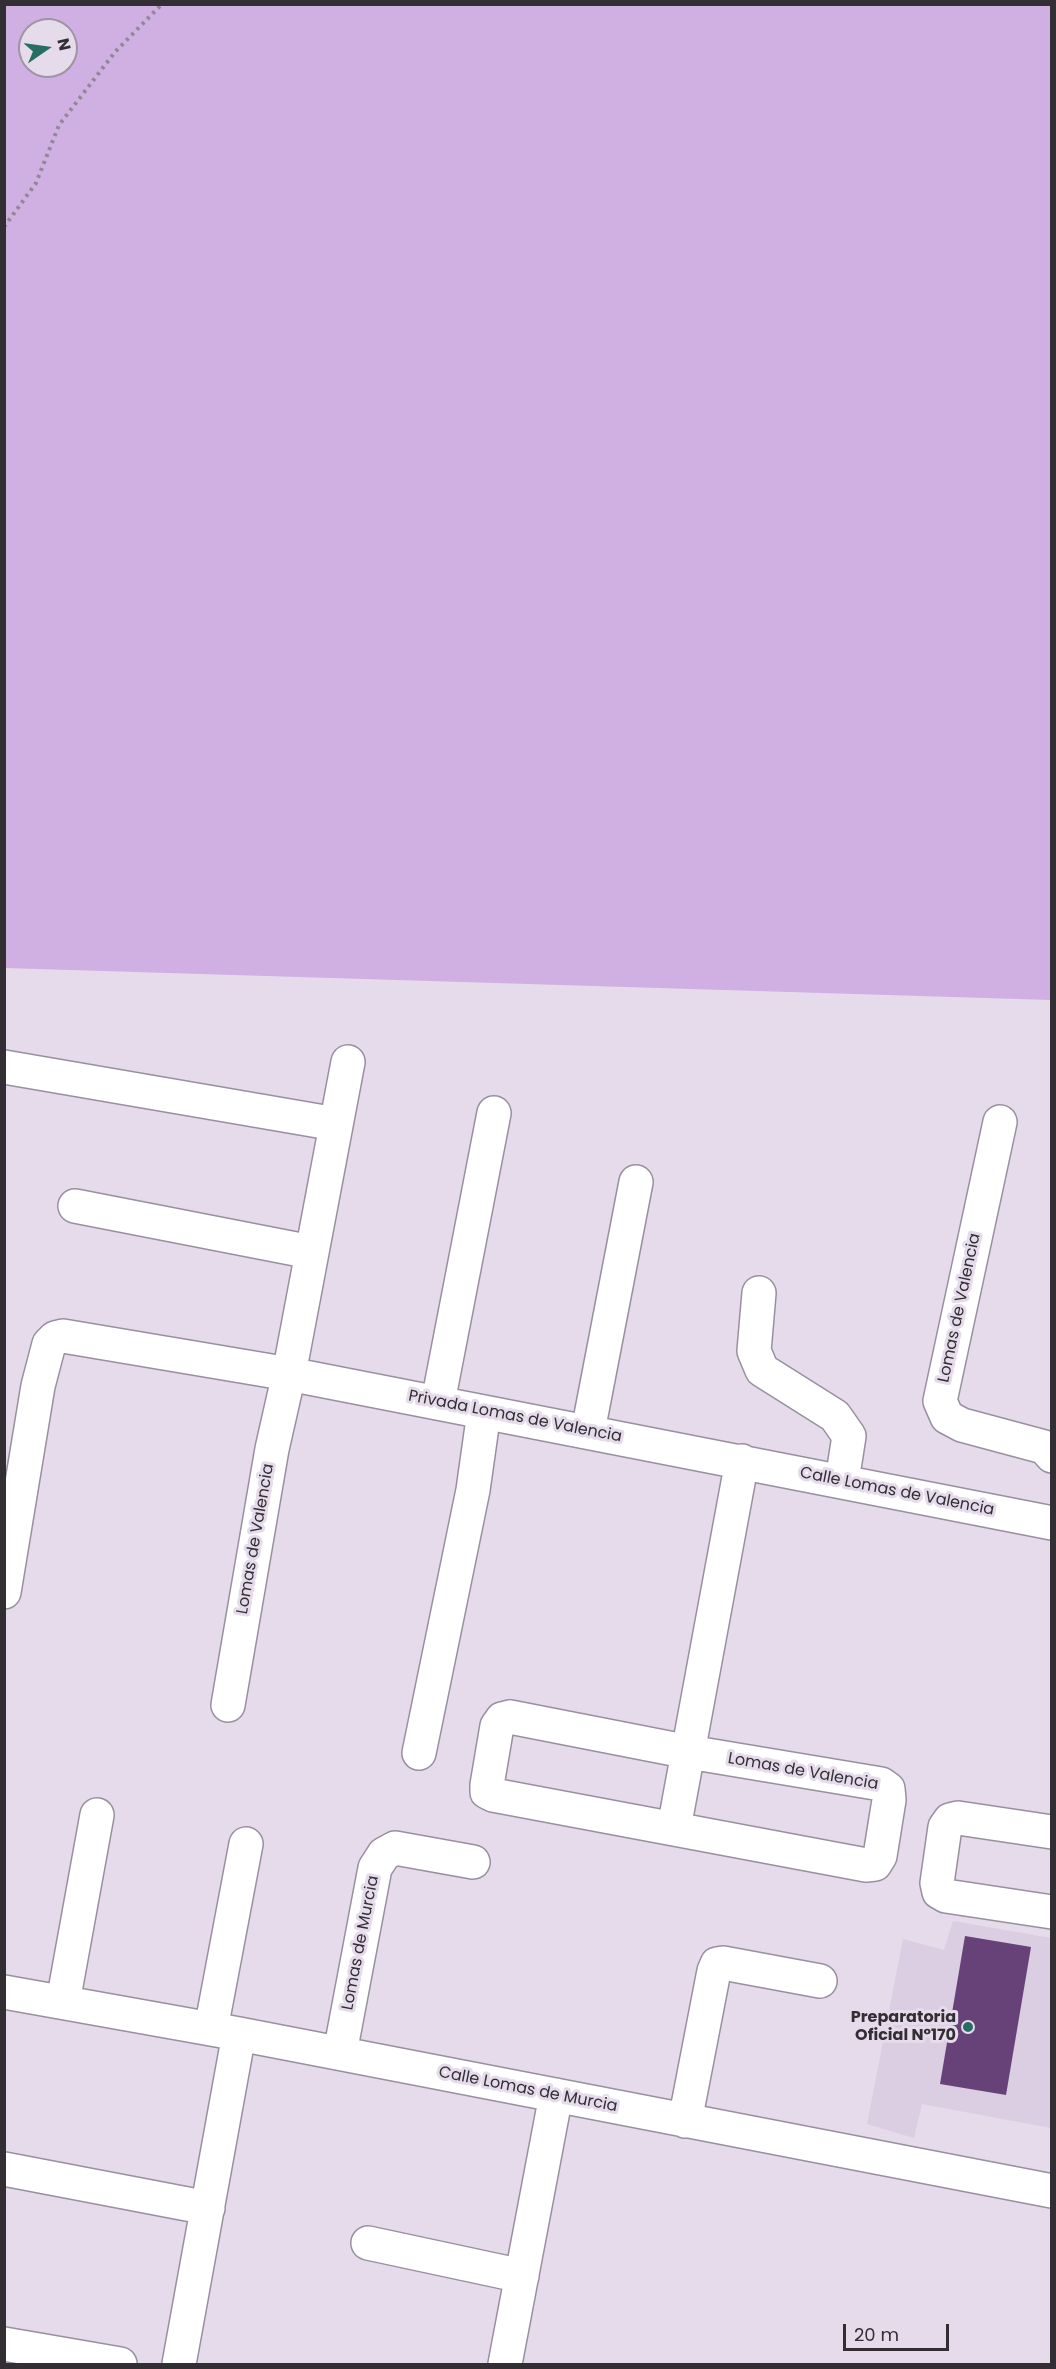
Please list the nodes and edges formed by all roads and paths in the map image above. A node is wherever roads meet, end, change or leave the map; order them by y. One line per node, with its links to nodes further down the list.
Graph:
1 (162, 4): 2 (path)
2 (4, 227)
3 (348, 1062): 7 (street)
4 (4, 1067): 7 (street)
5 (494, 1113): 13 (street)
6 (1000, 1122): 16 (street, Lomas de Valencia)
7 (336, 1125): 10 (street)
8 (636, 1182): 15 (street)
9 (75, 1206): 10 (street)
10 (311, 1252): 12 (street)
11 (759, 1293): 18 (street)
12 (289, 1374): 13 (street, Privada Lomas de Valencia); 20 (street, Privada Lomas de Valencia); 21 (street, Lomas de Valencia)
13 (438, 1402): 14 (street, Privada Lomas de Valencia)
14 (484, 1412): 15 (street, Privada Lomas de Valencia); 23 (street)
15 (588, 1431): 17 (street, Privada Lomas de Valencia)
16 (1052, 1456)
17 (742, 1461): 18 (street, Calle Lomas de Valencia); 22 (street)
18 (842, 1481): 19 (street, Calle Lomas de Valencia)
19 (1052, 1523)
20 (4, 1592)
21 (228, 1705)
22 (688, 1752): 25 (street); 25 (street, Lomas de Valencia); 25 (street, Lomas de Valencia)
23 (419, 1753)
24 (97, 1815): 32 (street)
25 (674, 1828)
26 (1052, 1832): 29 (street)
27 (246, 1844): 33 (street)
28 (473, 1862): 34 (street, Lomas de Murcia)
29 (1052, 1912)
30 (820, 1981): 36 (street)
31 (4, 1992): 32 (street, Calle Lomas de Murcia)
32 (63, 2002): 33 (street, Calle Lomas de Murcia)
33 (225, 2031): 34 (street, Calle Lomas de Murcia); 39 (street)
34 (340, 2053): 35 (street, Calle Lomas de Murcia)
35 (556, 2095): 36 (street, Calle Lomas de Murcia); 41 (street)
36 (685, 2121): 38 (street, Calle Lomas de Murcia)
37 (4, 2169): 39 (street)
38 (1052, 2191)
39 (208, 2208): 44 (street)
40 (368, 2243): 41 (street)
41 (522, 2276): 45 (street)
42 (4, 2344): 43 (street)
43 (120, 2364)
44 (179, 2364)
45 (505, 2364)

